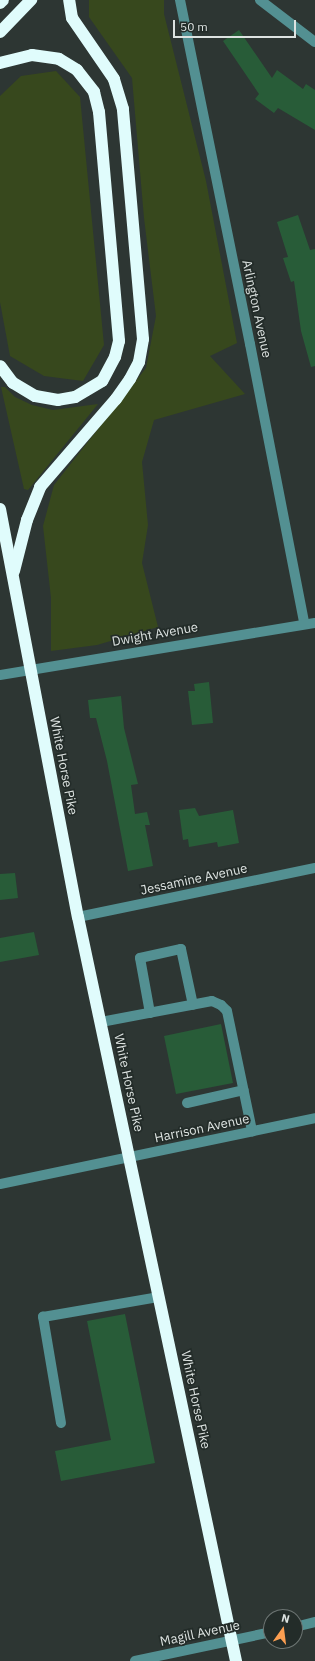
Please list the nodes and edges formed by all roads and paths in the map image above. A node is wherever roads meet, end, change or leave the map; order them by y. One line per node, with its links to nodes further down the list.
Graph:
1 (3, 0): 6 (highway)
2 (31, 0): 7 (highway)
3 (69, 0): 12 (highway)
4 (180, 0): 13 (street, Arlington Avenue)
5 (260, 0): 8 (street)
6 (0, 3)
7 (0, 32)
8 (315, 42)
9 (0, 63): 10 (highway)
10 (0, 366)
11 (0, 509): 12 (highway, White Horse Pike)
12 (13, 576): 15 (highway, White Horse Pike)
13 (304, 623): 14 (street, Dwight Avenue); 15 (street, Dwight Avenue)
14 (315, 623)
15 (29, 670): 16 (street, Dwight Avenue); 18 (highway, White Horse Pike)
16 (0, 675)
17 (315, 868): 18 (street, Jessamine Avenue)
18 (78, 917): 21 (highway, White Horse Pike)
19 (193, 1005): 20 (street); 20 (street); 22 (street)
20 (150, 1013): 21 (street)
21 (101, 1022): 26 (highway, White Horse Pike)
22 (244, 1090): 23 (street); 25 (street)
23 (187, 1103)
24 (315, 1118): 25 (street, Harrison Avenue)
25 (252, 1131): 26 (street, Harrison Avenue)
26 (129, 1158): 27 (street, Harrison Avenue); 28 (highway, White Horse Pike)
27 (0, 1184)
28 (159, 1296): 29 (street); 33 (highway, White Horse Pike)
29 (61, 1423)
30 (315, 1622): 31 (street)
31 (303, 1625)
32 (263, 1634): 33 (street, Magill Avenue)
33 (231, 1640): 34 (street, Magill Avenue); 35 (highway, White Horse Pike)
34 (134, 1661)
35 (236, 1661)

